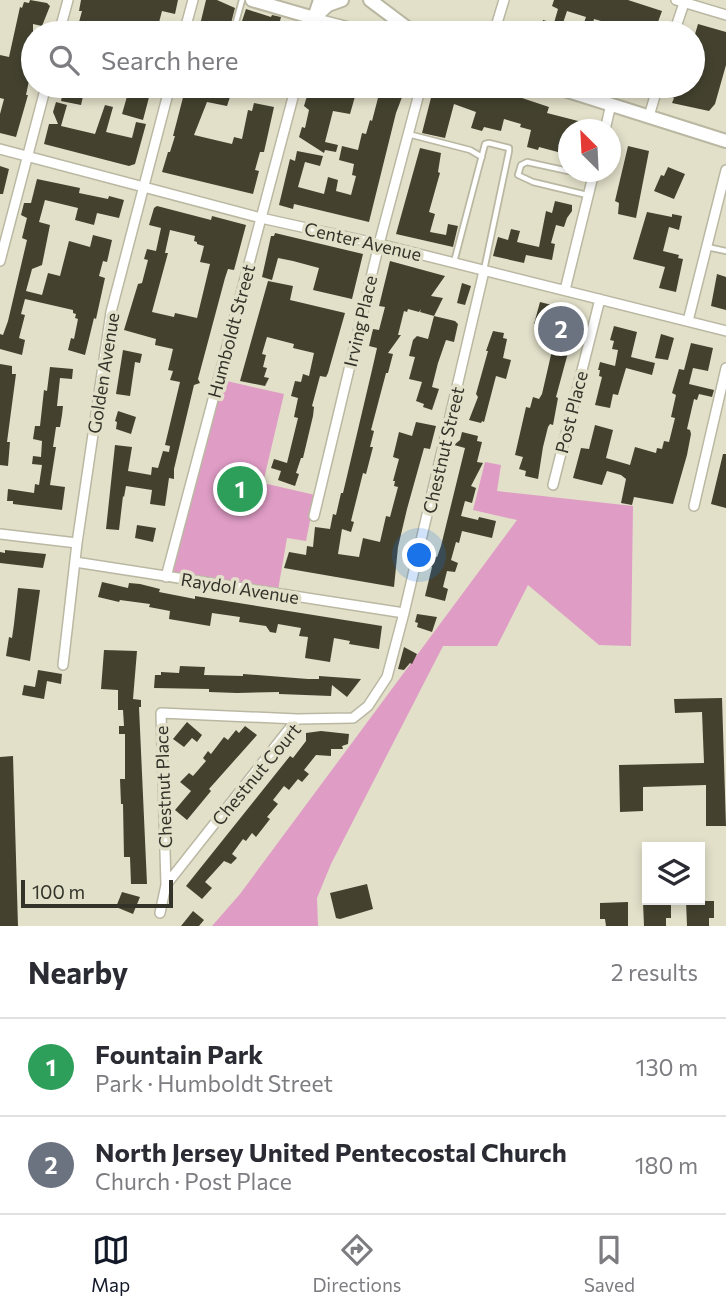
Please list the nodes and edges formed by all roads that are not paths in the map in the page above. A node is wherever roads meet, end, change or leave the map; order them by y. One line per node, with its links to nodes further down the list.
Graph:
1 (68, 0): 14 (street)
2 (193, 0): 15 (street)
3 (242, 0): 16 (lane)
4 (252, 0): 11 (main road)
5 (320, 0): 13 (main road)
6 (342, 0): 13 (main road)
7 (358, 0): 10 (main road)
8 (504, 0): 20 (street)
9 (682, 1): 12 (street); 21 (street)
10 (375, 2): 19 (main road)
11 (281, 4): 13 (main road)
12 (726, 15)
13 (314, 18): 17 (street); 18 (street)
14 (62, 21)
15 (187, 21)
16 (236, 21)
17 (313, 21)
18 (326, 21)
19 (399, 21)
20 (498, 21)
21 (677, 21)
22 (43, 98): 34 (street)
23 (167, 98): 39 (street, Golden Avenue)
24 (293, 98): 41 (street, Humboldt Street)
25 (418, 98): 31 (street, Irving Place)
26 (591, 98): 28 (main road)
27 (654, 98): 29 (street)
28 (611, 104): 29 (main road); 30 (street)
29 (649, 116): 32 (main road)
30 (608, 119)
31 (408, 134): 35 (lane); 42 (street, Irving Place)
32 (726, 141)
33 (0, 149): 34 (street, Center Avenue)
34 (28, 156): 39 (street, Center Avenue); 45 (street)
35 (482, 158): 46 (lane); 47 (lane)
36 (558, 168): 40 (lane)
37 (726, 170): 43 (street)
38 (592, 182): 40 (street)
39 (143, 189): 41 (street, Center Avenue); 57 (street, Golden Avenue)
40 (589, 195): 48 (street)
41 (261, 218): 42 (street, Center Avenue); 59 (street, Humboldt Street)
42 (379, 244): 46 (street, Center Avenue); 55 (street, Irving Place)
43 (707, 247): 44 (lane); 50 (street)
44 (726, 251)
45 (0, 261)
46 (454, 262): 47 (street, Center Avenue)
47 (484, 271): 48 (street, Center Avenue); 60 (street, Chestnut Street)
48 (565, 290): 49 (street, Center Avenue)
49 (600, 299): 50 (street, Center Avenue); 53 (street, Post Place)
50 (688, 321): 51 (street, Center Avenue)
51 (726, 331)
52 (726, 368): 54 (street)
53 (553, 485)
54 (694, 506)
55 (314, 516)
56 (0, 534): 57 (street)
57 (78, 543): 58 (street, Golden Avenue)
58 (75, 562): 59 (street, Raydol Avenue); 61 (street, Golden Avenue)
59 (166, 577): 60 (street, Raydol Avenue)
60 (404, 614): 62 (street, Chestnut Street)
61 (63, 665)
62 (368, 706): 63 (street, Chestnut Court)
63 (297, 719): 64 (street, Chestnut Court); 64 (street, Chestnut Place)
64 (166, 885): 65 (street, Chestnut Place)
65 (160, 913)

